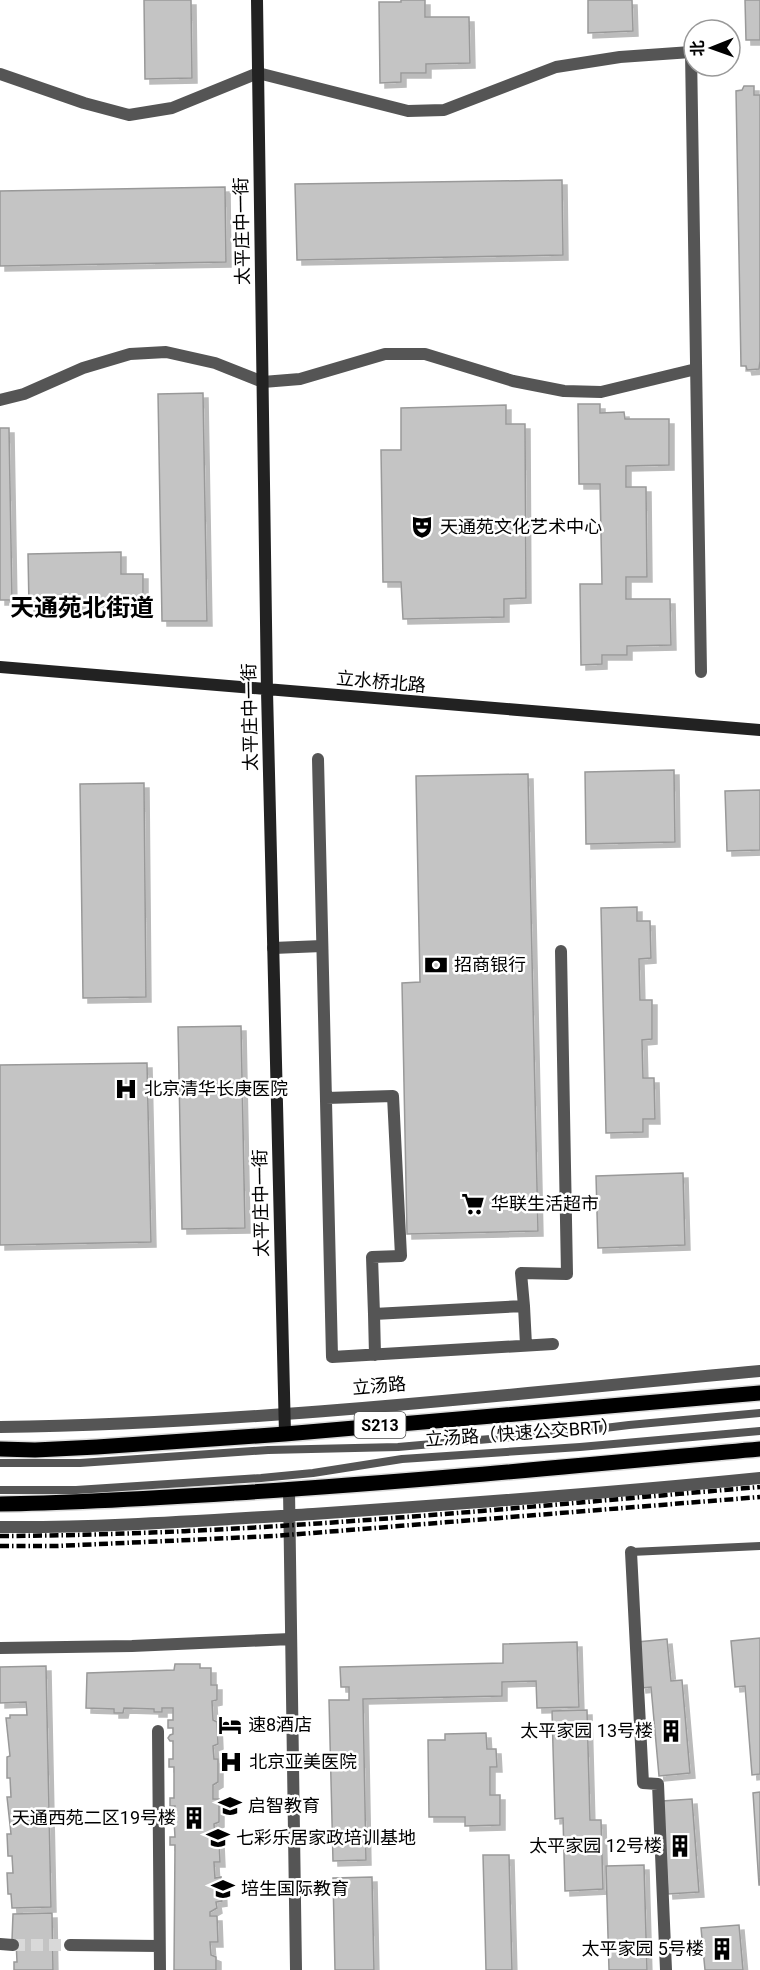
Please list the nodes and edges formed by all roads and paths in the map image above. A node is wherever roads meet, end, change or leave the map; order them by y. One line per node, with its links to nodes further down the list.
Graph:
1 (257, 0): 2 (street, 太平庄中一街)
2 (258, 73): 3 (street); 4 (street); 5 (street, 太平庄中一街)
3 (0, 75)
4 (696, 369): 5 (street); 8 (street)
5 (262, 382): 6 (street); 9 (street, 太平庄中一街)
6 (0, 400)
7 (0, 667): 9 (street, 立水桥北路)
8 (701, 672)
9 (267, 691): 10 (street, 立水桥北路); 13 (street, 太平庄中一街)
10 (760, 730)
11 (318, 759): 12 (street)
12 (322, 946): 13 (street); 15 (street)
13 (273, 948): 24 (street, 太平庄中一街)
14 (561, 951): 16 (street)
15 (326, 1098): 17 (street); 20 (street)
16 (524, 1306): 17 (street); 19 (street)
17 (374, 1314): 20 (street)
18 (553, 1344): 19 (street)
19 (526, 1345): 20 (street)
20 (375, 1354)
21 (760, 1371): 24 (street, 立汤路 / S213)
22 (760, 1393): 27 (main road, S213)
23 (760, 1413): 30 (lane, 立汤路（快速公交BRT）)
24 (284, 1414): 25 (street, 立汤路 / S213); 27 (street, 太平庄中一街)
25 (0, 1427)
26 (760, 1431): 32 (lane, 立汤路（快速公交BRT）)
27 (285, 1434): 28 (main road, S213)
28 (0, 1449)
29 (760, 1449): 33 (main road)
30 (0, 1463)
31 (760, 1478): 35 (street)
32 (0, 1490)
33 (289, 1490): 34 (main road); 35 (street)
34 (0, 1504)
35 (289, 1515): 36 (street); 39 (street)
36 (0, 1527)
37 (760, 1546): 38 (lane)
38 (632, 1552): 48 (street)
39 (291, 1639): 40 (street); 47 (street)
40 (0, 1648)
41 (158, 1731): 45 (street)
42 (0, 1944): 43 (street)
43 (13, 1945)
44 (70, 1945): 45 (street)
45 (159, 1946): 46 (street)
46 (160, 1970)
47 (296, 1970)
48 (666, 1970)

